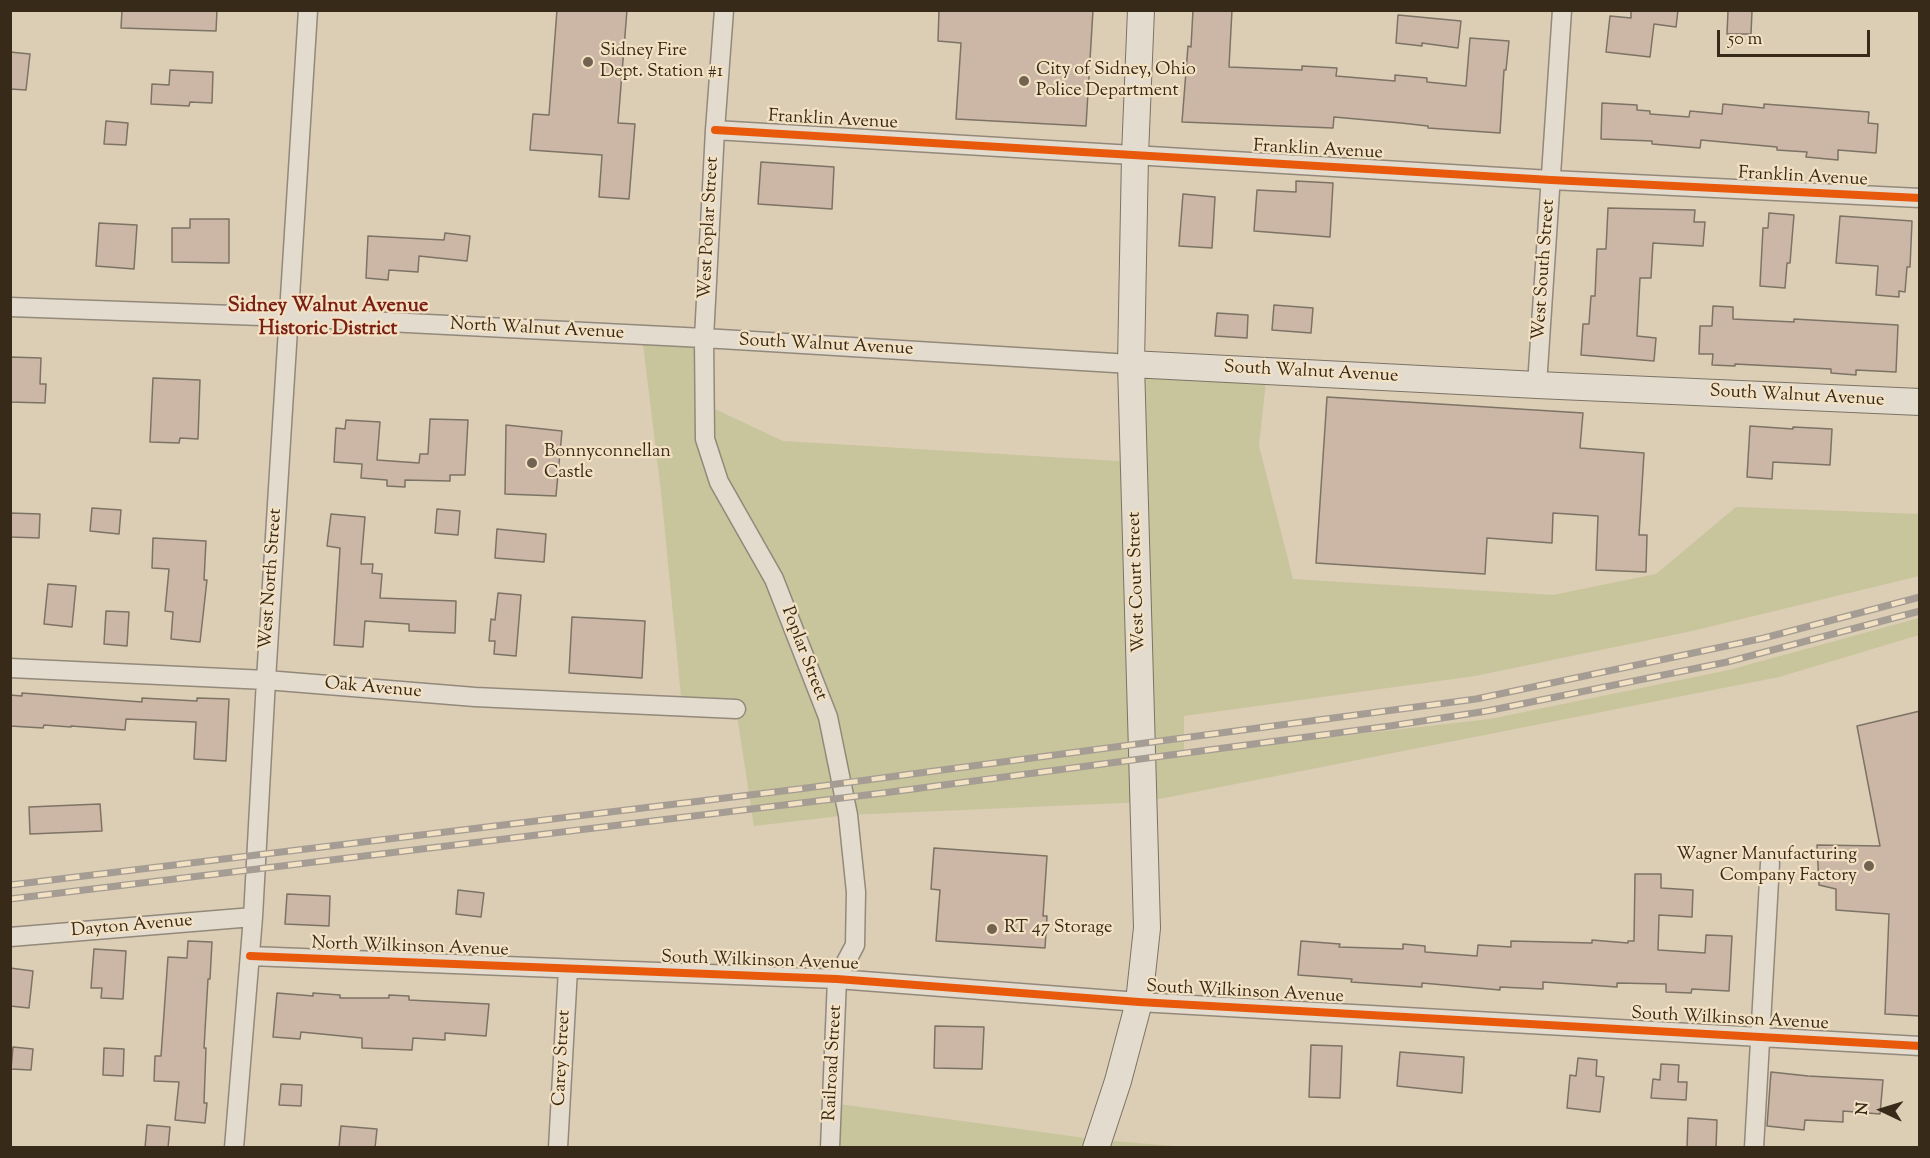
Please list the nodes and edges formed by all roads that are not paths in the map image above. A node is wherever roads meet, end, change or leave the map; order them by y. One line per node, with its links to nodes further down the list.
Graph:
1 (308, 10): 10 (street, West North Street)
2 (724, 10): 5 (street, West Poplar Street)
3 (1141, 10): 6 (main road, West Court Street)
4 (1562, 10): 7 (street, West South Street)
5 (715, 130): 6 (street, Franklin Avenue); 11 (street, West Poplar Street)
6 (1135, 155): 7 (street, Franklin Avenue); 12 (main road, West Court Street)
7 (1551, 180): 8 (street, Franklin Avenue); 13 (street, West South Street)
8 (1920, 198)
9 (10, 307): 10 (street, North Walnut Avenue)
10 (289, 317): 11 (street, North Walnut Avenue); 16 (street, West North Street)
11 (704, 338): 12 (street, South Walnut Avenue); 23 (street, Poplar Street)
12 (1131, 364): 13 (main road, South Walnut Avenue); 24 (main road, West Court Street)
13 (1537, 385): 14 (main road, South Walnut Avenue)
14 (1920, 402)
15 (10, 668): 16 (street, Oak Avenue)
16 (266, 680): 17 (street, Oak Avenue); 19 (street, West North Street)
17 (736, 709)
18 (1770, 863): 25 (street)
19 (253, 917): 20 (street, Dayton Avenue); 21 (street, West North Street)
20 (10, 937)
21 (250, 956): 22 (street, North Wilkinson Avenue); 27 (street, West North Street)
22 (568, 969): 23 (street, South Wilkinson Avenue); 28 (street, Carey Street)
23 (837, 979): 24 (street, South Wilkinson Avenue); 29 (street, Railroad Street)
24 (1139, 1002): 25 (street, South Wilkinson Avenue); 30 (main road, West Court Street)
25 (1761, 1036): 26 (street, South Wilkinson Avenue); 31 (street)
26 (1920, 1046)
27 (234, 1148)
28 (558, 1148)
29 (830, 1148)
30 (1096, 1148)
31 (1754, 1148)

